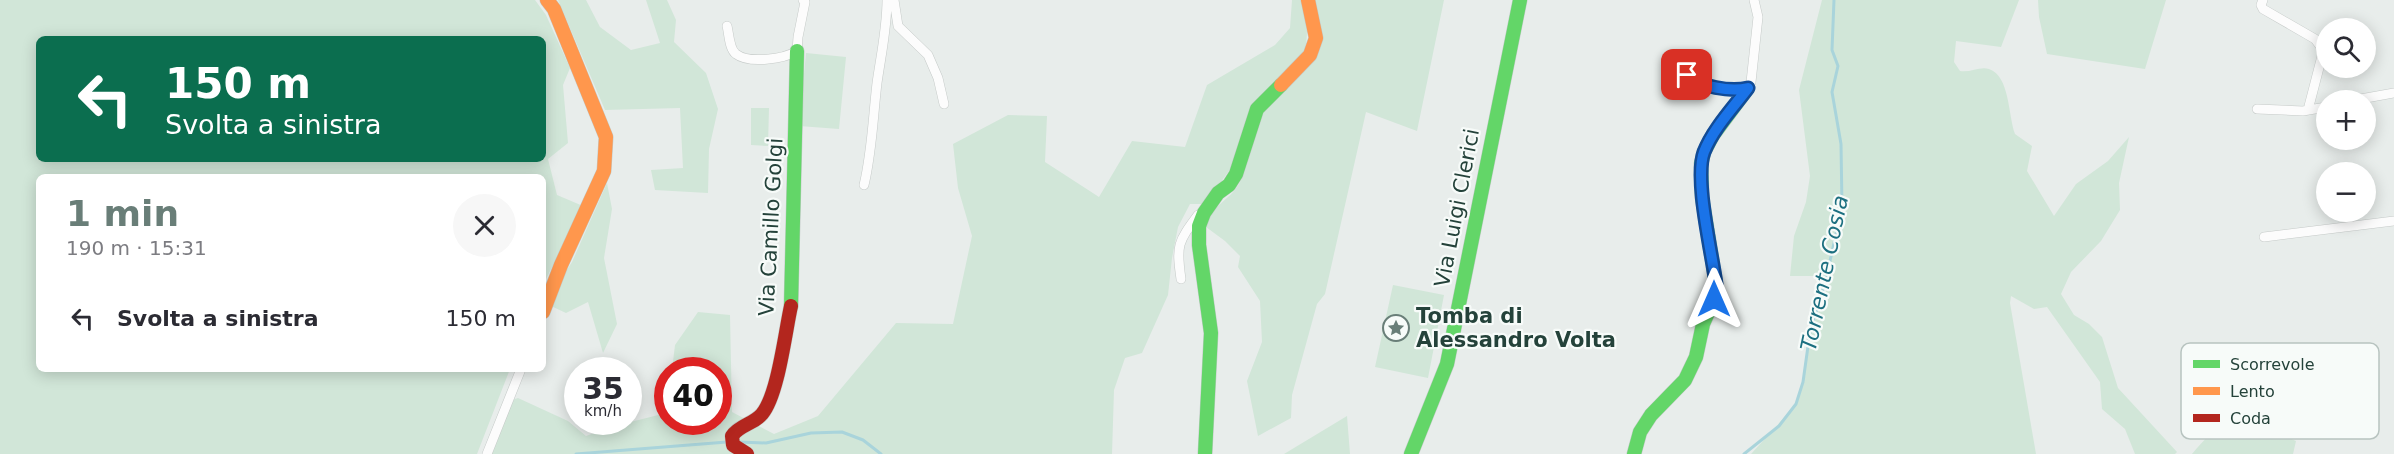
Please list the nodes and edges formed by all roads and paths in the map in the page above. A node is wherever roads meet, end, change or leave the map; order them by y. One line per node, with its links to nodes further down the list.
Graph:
1 (547, 0): 24 (street)
2 (803, 0): 10 (street)
3 (887, 0): 19 (street)
4 (894, 0): 15 (street)
5 (1308, 0): 20 (street)
6 (1520, 0): 29 (street, Via Luigi Clerici)
7 (1754, 0): 12 (street)
8 (2263, 0): 18 (street)
9 (727, 26): 10 (street)
10 (797, 51): 27 (street, Via Camillo Golgi)
11 (1681, 61): 12 (street)
12 (1748, 88): 30 (street)
13 (2394, 93): 14 (street)
14 (2376, 96)
15 (944, 104)
16 (2257, 109): 18 (street)
17 (2316, 109): 18 (street)
18 (2308, 110)
19 (864, 185)
20 (1204, 213): 23 (street); 28 (street)
21 (2394, 221): 22 (street)
22 (2264, 237)
23 (1181, 279)
24 (546, 304)
25 (520, 372): 26 (street)
26 (488, 454)
27 (747, 454)
28 (1204, 454)
29 (1411, 454)
30 (1634, 454)

